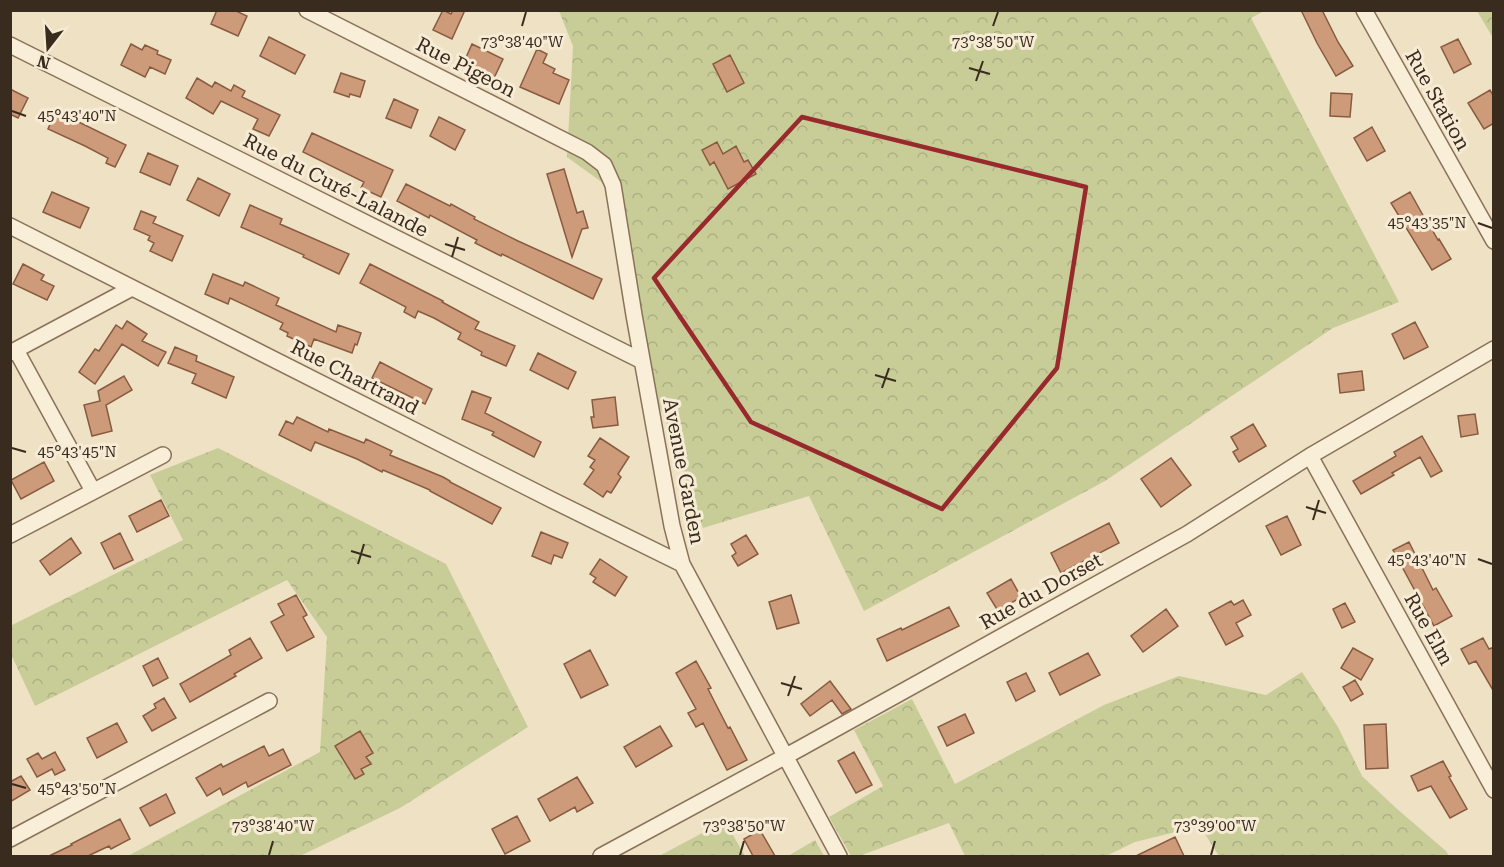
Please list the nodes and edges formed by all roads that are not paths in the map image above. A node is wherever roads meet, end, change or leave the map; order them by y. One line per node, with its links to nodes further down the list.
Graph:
1 (307, 10): 4 (street, Rue Pigeon)
2 (1364, 10): 6 (street, Rue Station)
3 (10, 45): 10 (street, Rue du Curé-Lalande)
4 (604, 165): 10 (street, Avenue Garden)
5 (10, 226): 7 (street, Rue Chartrand)
6 (1494, 241)
7 (132, 288): 9 (street); 15 (street, Rue Chartrand)
8 (1494, 349): 12 (street, Rue du Dorset)
9 (13, 352): 13 (street)
10 (642, 361): 15 (street, Avenue Garden)
11 (163, 455): 13 (street)
12 (1310, 456): 17 (street, Rue du Dorset); 18 (street, Rue Elm)
13 (93, 491): 14 (street)
14 (10, 535)
15 (681, 564): 17 (street, Avenue Garden)
16 (269, 701): 19 (street)
17 (785, 757): 20 (street, Rue du Dorset); 21 (street, Avenue Garden)
18 (1494, 790)
19 (10, 839)
20 (601, 856)
21 (839, 856)

